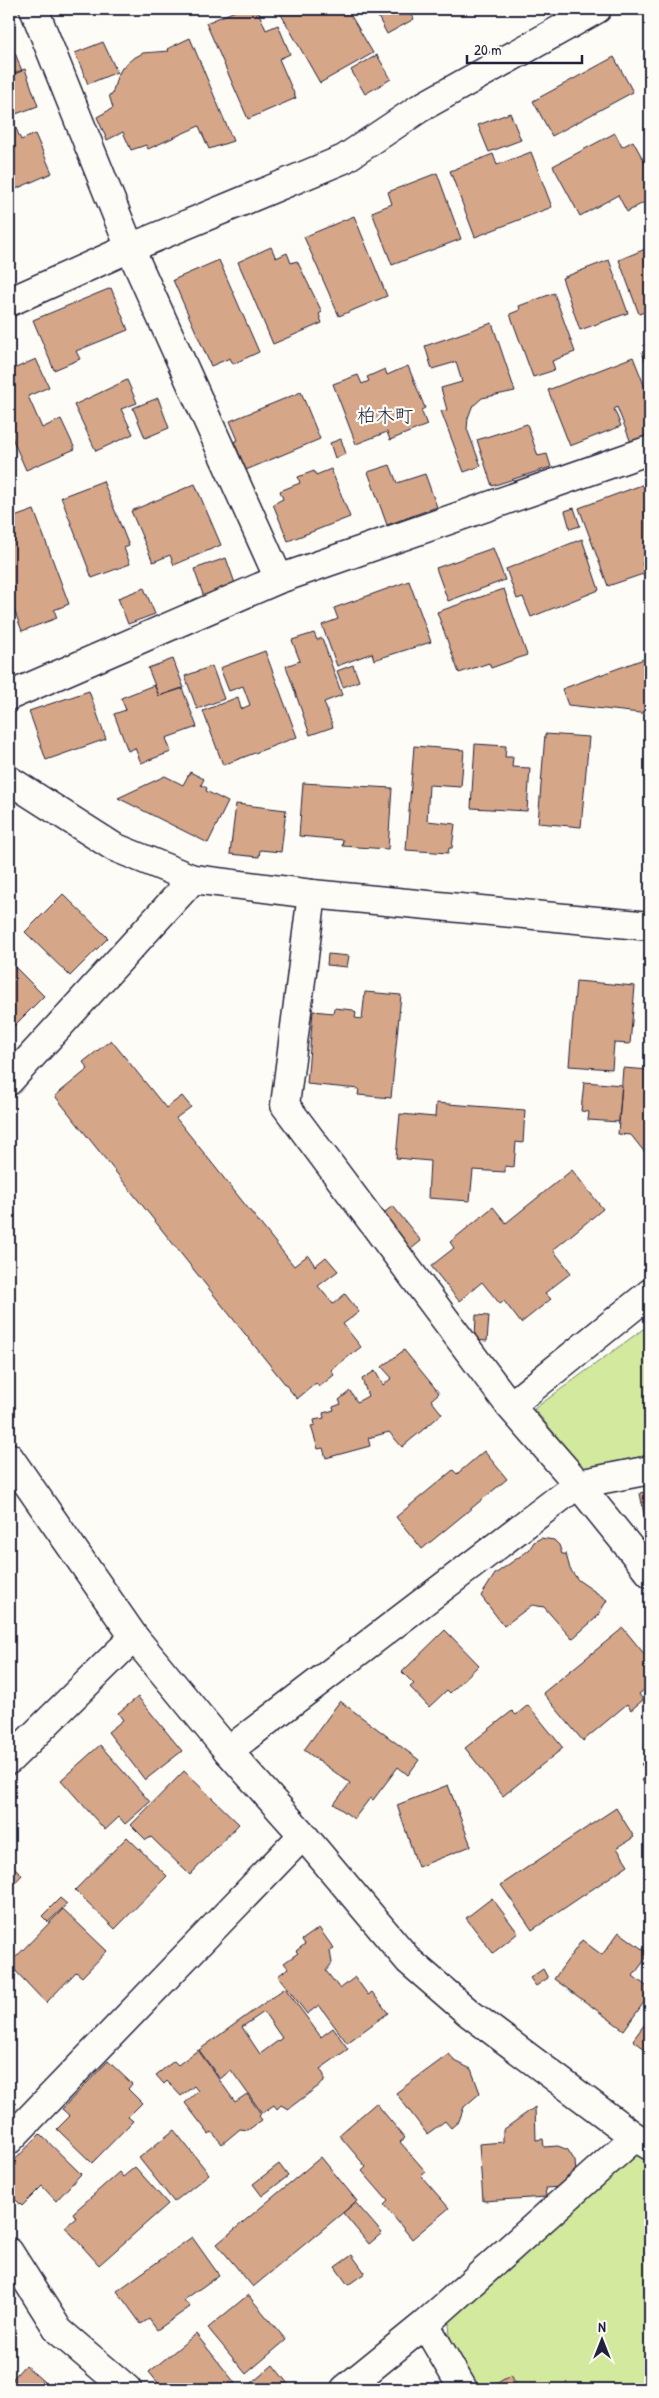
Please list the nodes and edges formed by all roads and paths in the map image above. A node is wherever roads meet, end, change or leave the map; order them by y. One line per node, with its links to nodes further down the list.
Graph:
1 (34, 9): 3 (street)
2 (598, 9): 3 (street)
3 (130, 248): 4 (street); 6 (street)
4 (9, 302)
5 (650, 450): 6 (street)
6 (279, 579): 7 (street)
7 (9, 696)
8 (9, 780): 9 (street)
9 (193, 879): 10 (street); 12 (street)
10 (312, 894): 11 (street); 14 (street)
11 (650, 926)
12 (9, 1081)
13 (650, 1293): 14 (street)
14 (510, 1406): 17 (street)
15 (9, 1457): 19 (street)
16 (650, 1470): 17 (street)
17 (578, 1484): 18 (street); 20 (street)
18 (650, 1573)
19 (134, 1637): 20 (street); 21 (street)
20 (228, 1751): 22 (street)
21 (9, 1760)
22 (303, 1835): 23 (street); 24 (street)
23 (9, 2140)
24 (643, 2142): 26 (street)
25 (9, 2252): 27 (street)
26 (425, 2324): 28 (street); 29 (street)
27 (127, 2389)
28 (345, 2389)
29 (463, 2389)

